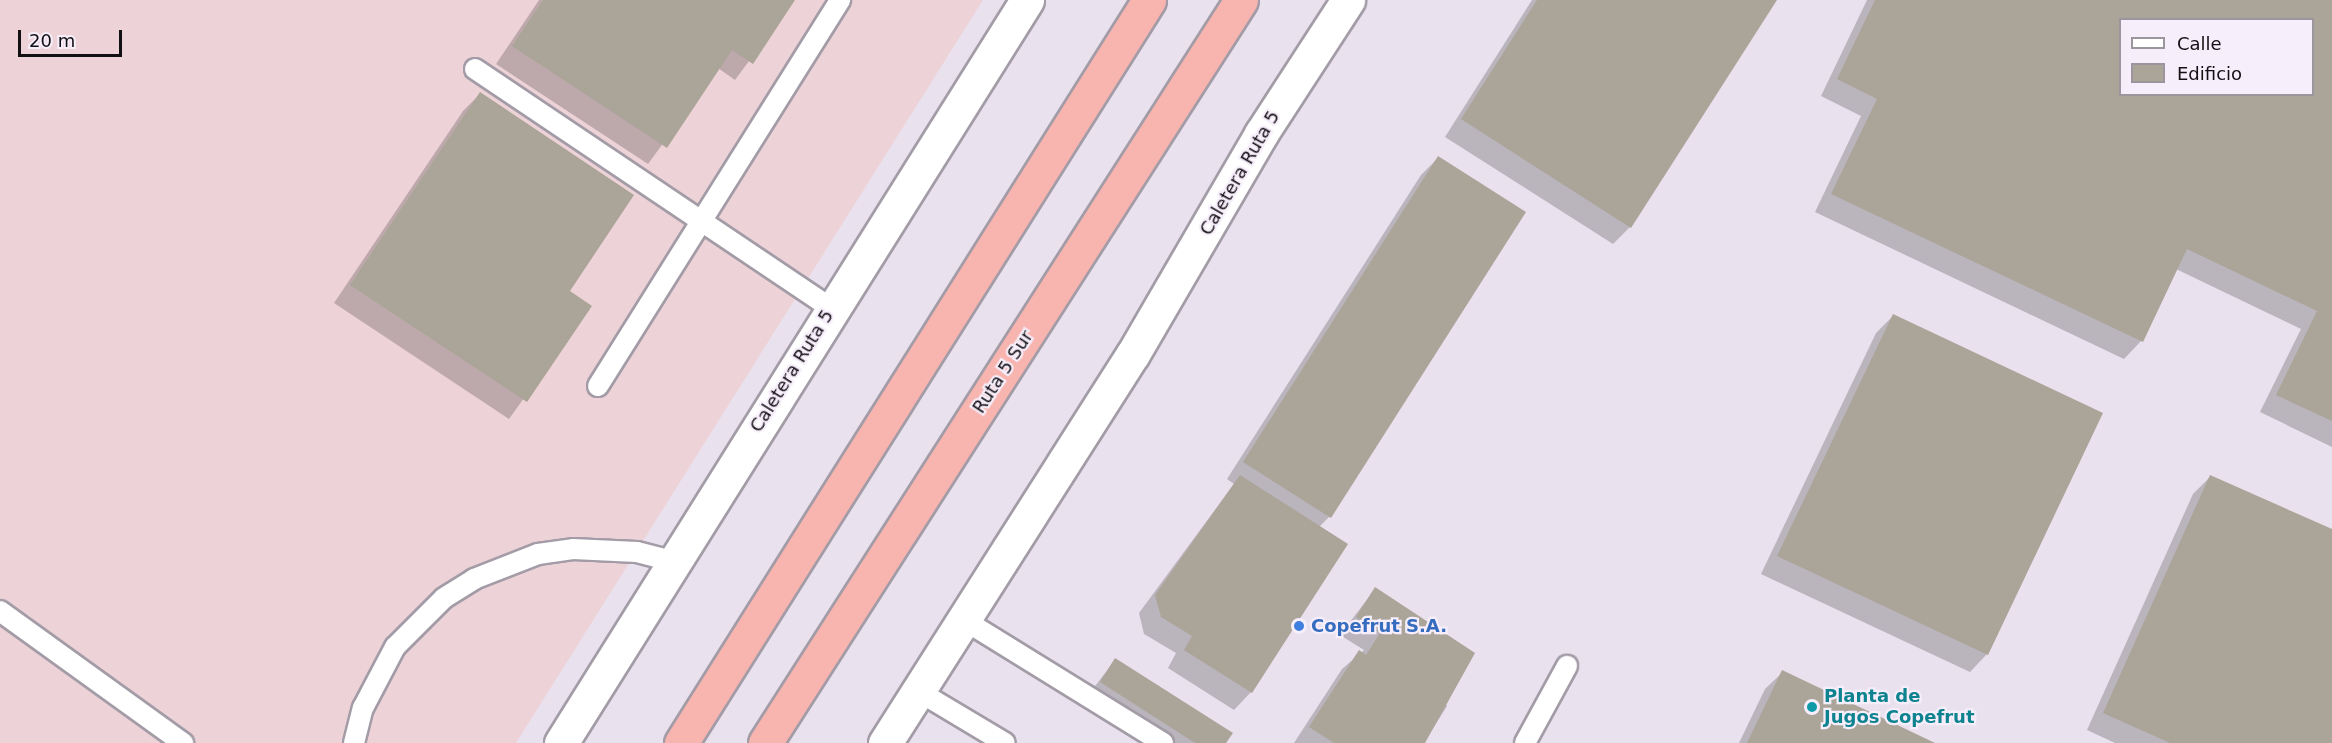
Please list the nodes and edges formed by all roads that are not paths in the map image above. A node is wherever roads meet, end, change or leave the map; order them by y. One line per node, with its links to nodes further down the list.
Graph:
1 (840, 0): 7 (lane)
2 (1027, 0): 8 (street, Caletera Ruta 5)
3 (1149, 0): 18 (highway)
4 (1240, 0): 19 (highway, Ruta 5 Sur)
5 (1348, 0): 12 (street, Caletera Ruta 5)
6 (476, 69): 7 (lane)
7 (701, 221): 8 (lane); 9 (lane)
8 (831, 308): 10 (street, Caletera Ruta 5)
9 (598, 386)
10 (676, 562): 16 (lane); 17 (street, Caletera Ruta 5)
11 (0, 611): 15 (lane)
12 (964, 620): 14 (street, Caletera Ruta 5); 22 (lane)
13 (1567, 666): 23 (lane)
14 (918, 691): 20 (street, Caletera Ruta 5); 21 (lane)
15 (183, 743)
16 (354, 743)
17 (561, 743)
18 (681, 743)
19 (765, 743)
20 (885, 743)
21 (1005, 743)
22 (1163, 743)
23 (1525, 743)

